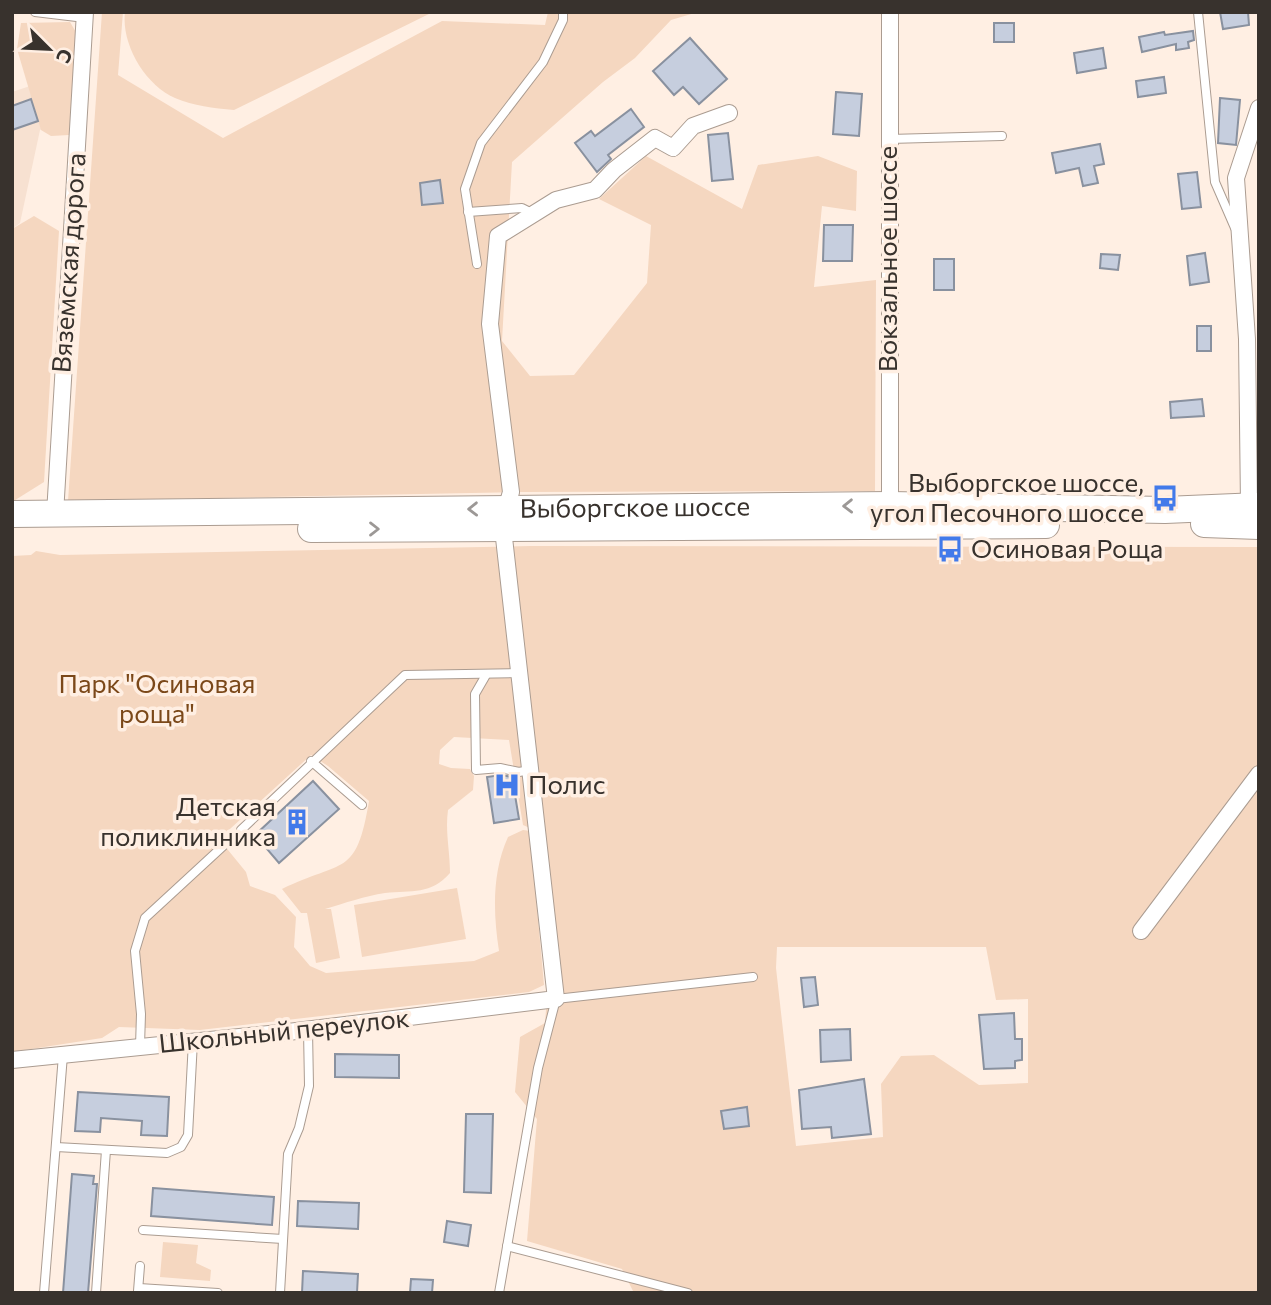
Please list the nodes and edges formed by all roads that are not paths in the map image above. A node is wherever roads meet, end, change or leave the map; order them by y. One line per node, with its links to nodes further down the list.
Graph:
1 (35, 12): 5 (lane)
2 (563, 12): 10 (lane)
3 (890, 12): 9 (street, Вокзальное шоссе)
4 (1198, 12): 12 (lane)
5 (85, 15): 18 (street, Вяземская дорога)
6 (1259, 108): 12 (street)
7 (729, 113): 11 (street)
8 (1002, 136): 9 (lane)
9 (888, 139): 15 (street, Вокзальное шоссе)
10 (468, 212): 11 (lane); 13 (lane)
11 (534, 214): 19 (street)
12 (1240, 241): 14 (street)
13 (477, 264)
14 (1253, 365): 16 (street)
15 (890, 505): 16 (main road, Выборгское шоссе); 19 (main road, Выборгское шоссе, one-way to 19)
16 (1256, 513): 19 (main road, Выборгское шоссе)
17 (12, 514): 18 (main road, Выборгское шоссе)
18 (55, 514): 19 (main road, Выборгское шоссе, one-way to 18)
19 (505, 519): 20 (main road, Выборгское шоссе, one-way to 19); 21 (street)
20 (12, 529)
21 (520, 673): 22 (lane); 24 (street)
22 (486, 675): 23 (lane); 24 (lane)
23 (311, 761): 26 (lane); 32 (lane)
24 (530, 771): 29 (street)
25 (1259, 774): 27 (street)
26 (362, 805)
27 (1141, 931)
28 (753, 977): 29 (lane)
29 (556, 999): 30 (street, Школьный переулок); 39 (lane)
30 (308, 1030): 31 (street, Школьный переулок); 38 (lane)
31 (193, 1041): 32 (street, Школьный переулок); 36 (lane)
32 (140, 1046): 33 (street, Школьный переулок)
33 (63, 1053): 34 (street, Школьный переулок); 35 (lane)
34 (12, 1060)
35 (56, 1147): 36 (lane); 42 (lane)
36 (106, 1150): 43 (lane)
37 (143, 1230): 38 (lane)
38 (283, 1240): 45 (lane)
39 (507, 1246): 46 (lane); 47 (lane)
40 (140, 1266): 41 (lane)
41 (138, 1290): 44 (lane)
42 (44, 1293)
43 (96, 1293)
44 (218, 1293)
45 (279, 1293)
46 (499, 1293)
47 (688, 1293)

